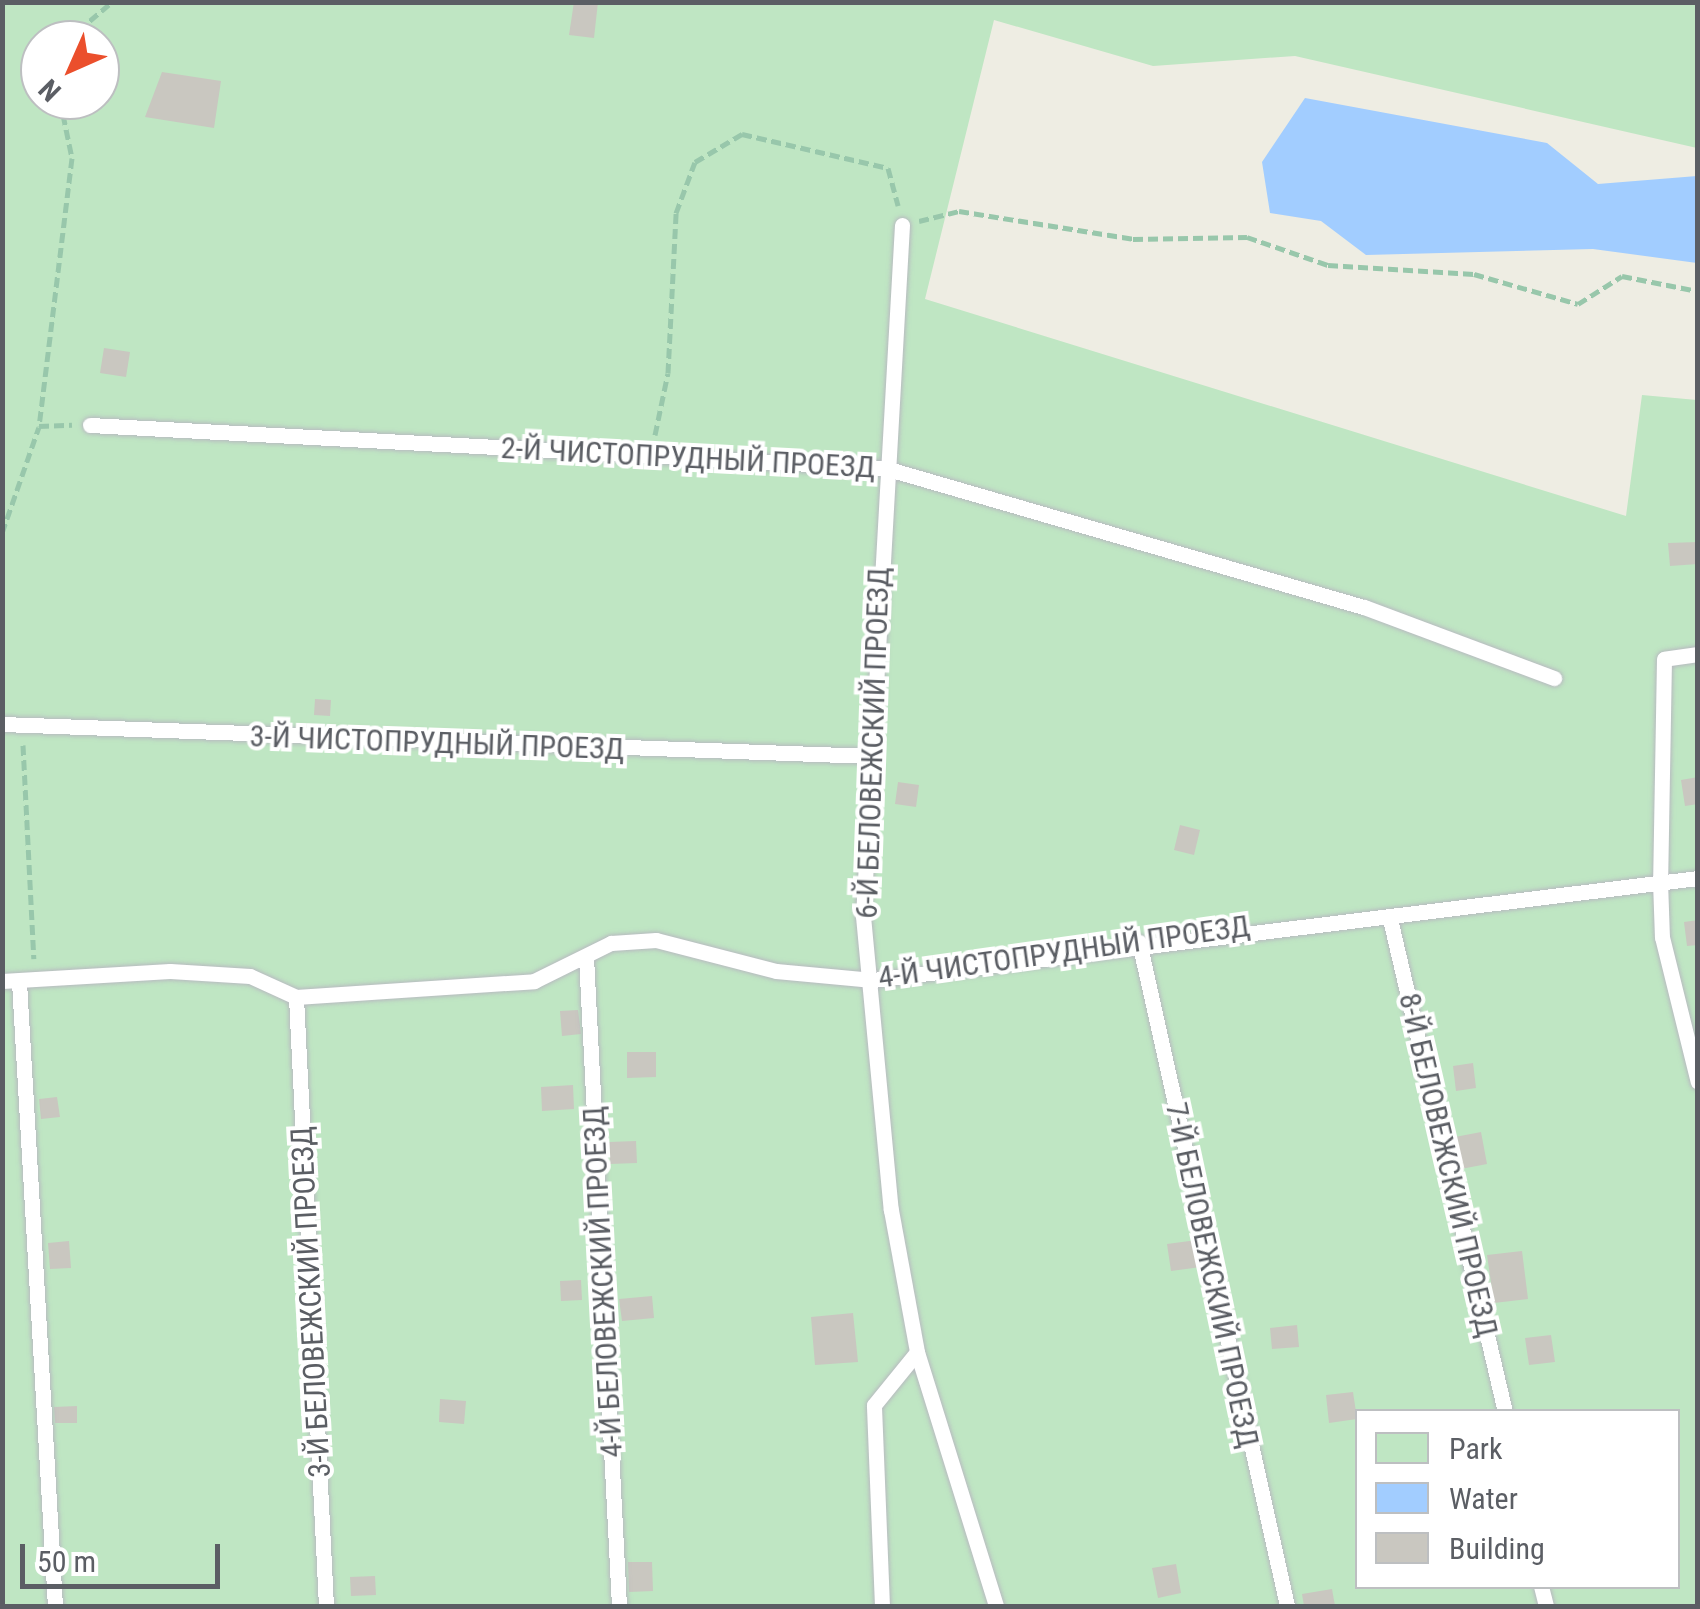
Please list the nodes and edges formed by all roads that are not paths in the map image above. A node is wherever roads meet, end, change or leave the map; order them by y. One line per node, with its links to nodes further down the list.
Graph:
1 (902, 225): 3 (lane, 6-Й БЕЛОВЕЖСКИЙ ПРОЕЗД)
2 (90, 425): 3 (lane, 2-Й ЧИСТОПРУДНЫЙ ПРОЕЗД)
3 (885, 468): 5 (lane, 2-Й ЧИСТОПРУДНЫЙ ПРОЕЗД); 7 (lane, 6-Й БЕЛОВЕЖСКИЙ ПРОЕЗД)
4 (1698, 654): 9 (lane)
5 (1554, 678)
6 (2, 724): 7 (lane, 3-Й ЧИСТОПРУДНЫЙ ПРОЕЗД)
7 (871, 756): 13 (lane, 6-Й БЕЛОВЕЖСКИЙ ПРОЕЗД)
8 (1698, 878): 9 (lane, 4-Й ЧИСТОПРУДНЫЙ ПРОЕЗД)
9 (1660, 881): 10 (lane, 4-Й ЧИСТОПРУДНЫЙ ПРОЕЗД); 16 (lane)
10 (1390, 919): 11 (lane, 4-Й ЧИСТОПРУДНЫЙ ПРОЕЗД); 18 (lane, 8-Й БЕЛОВЕЖСКИЙ ПРОЕЗД)
11 (1139, 942): 13 (lane, 4-Й ЧИСТОПРУДНЫЙ ПРОЕЗД); 24 (lane, 7-Й БЕЛОВЕЖСКИЙ ПРОЕЗД)
12 (586, 958): 13 (lane, 4-Й ЧИСТОПРУДНЫЙ ПРОЕЗД); 15 (lane, 4-Й ЧИСТОПРУДНЫЙ ПРОЕЗД); 21 (lane, 4-Й БЕЛОВЕЖСКИЙ ПРОЕЗД)
13 (873, 980): 17 (lane, 6-Й БЕЛОВЕЖСКИЙ ПРОЕЗД)
14 (19, 982): 15 (lane, 4-Й ЧИСТОПРУДНЫЙ ПРОЕЗД); 19 (lane)
15 (296, 997): 20 (lane, 3-Й БЕЛОВЕЖСКИЙ ПРОЕЗД)
16 (1698, 1082)
17 (918, 1352): 22 (lane); 23 (lane, 6-Й БЕЛОВЕЖСКИЙ ПРОЕЗД)
18 (1503, 1409)
19 (55, 1606)
20 (326, 1606)
21 (619, 1606)
22 (882, 1606)
23 (996, 1606)
24 (1287, 1606)

